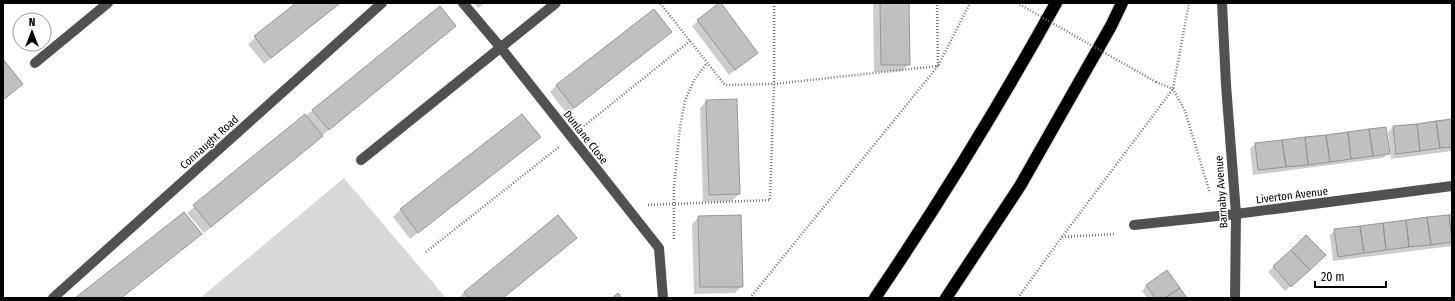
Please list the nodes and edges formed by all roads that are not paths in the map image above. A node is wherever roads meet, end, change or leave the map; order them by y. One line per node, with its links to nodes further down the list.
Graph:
1 (108, 3): 9 (street)
2 (382, 3): 14 (street, Connaught Road)
3 (463, 3): 8 (street, Dunlane Close)
4 (556, 3): 8 (street)
5 (1056, 3): 16 (highway)
6 (1122, 3): 17 (highway)
7 (1222, 3): 12 (street, Barnaby Avenue)
8 (501, 48): 10 (street); 15 (street, Dunlane Close)
9 (35, 63)
10 (361, 160)
11 (1452, 186): 12 (street, Liverton Avenue)
12 (1236, 214): 13 (street, Liverton Avenue); 18 (street, Barnaby Avenue)
13 (1134, 225)
14 (53, 298)
15 (663, 298)
16 (875, 298)
17 (946, 298)
18 (1235, 298)

